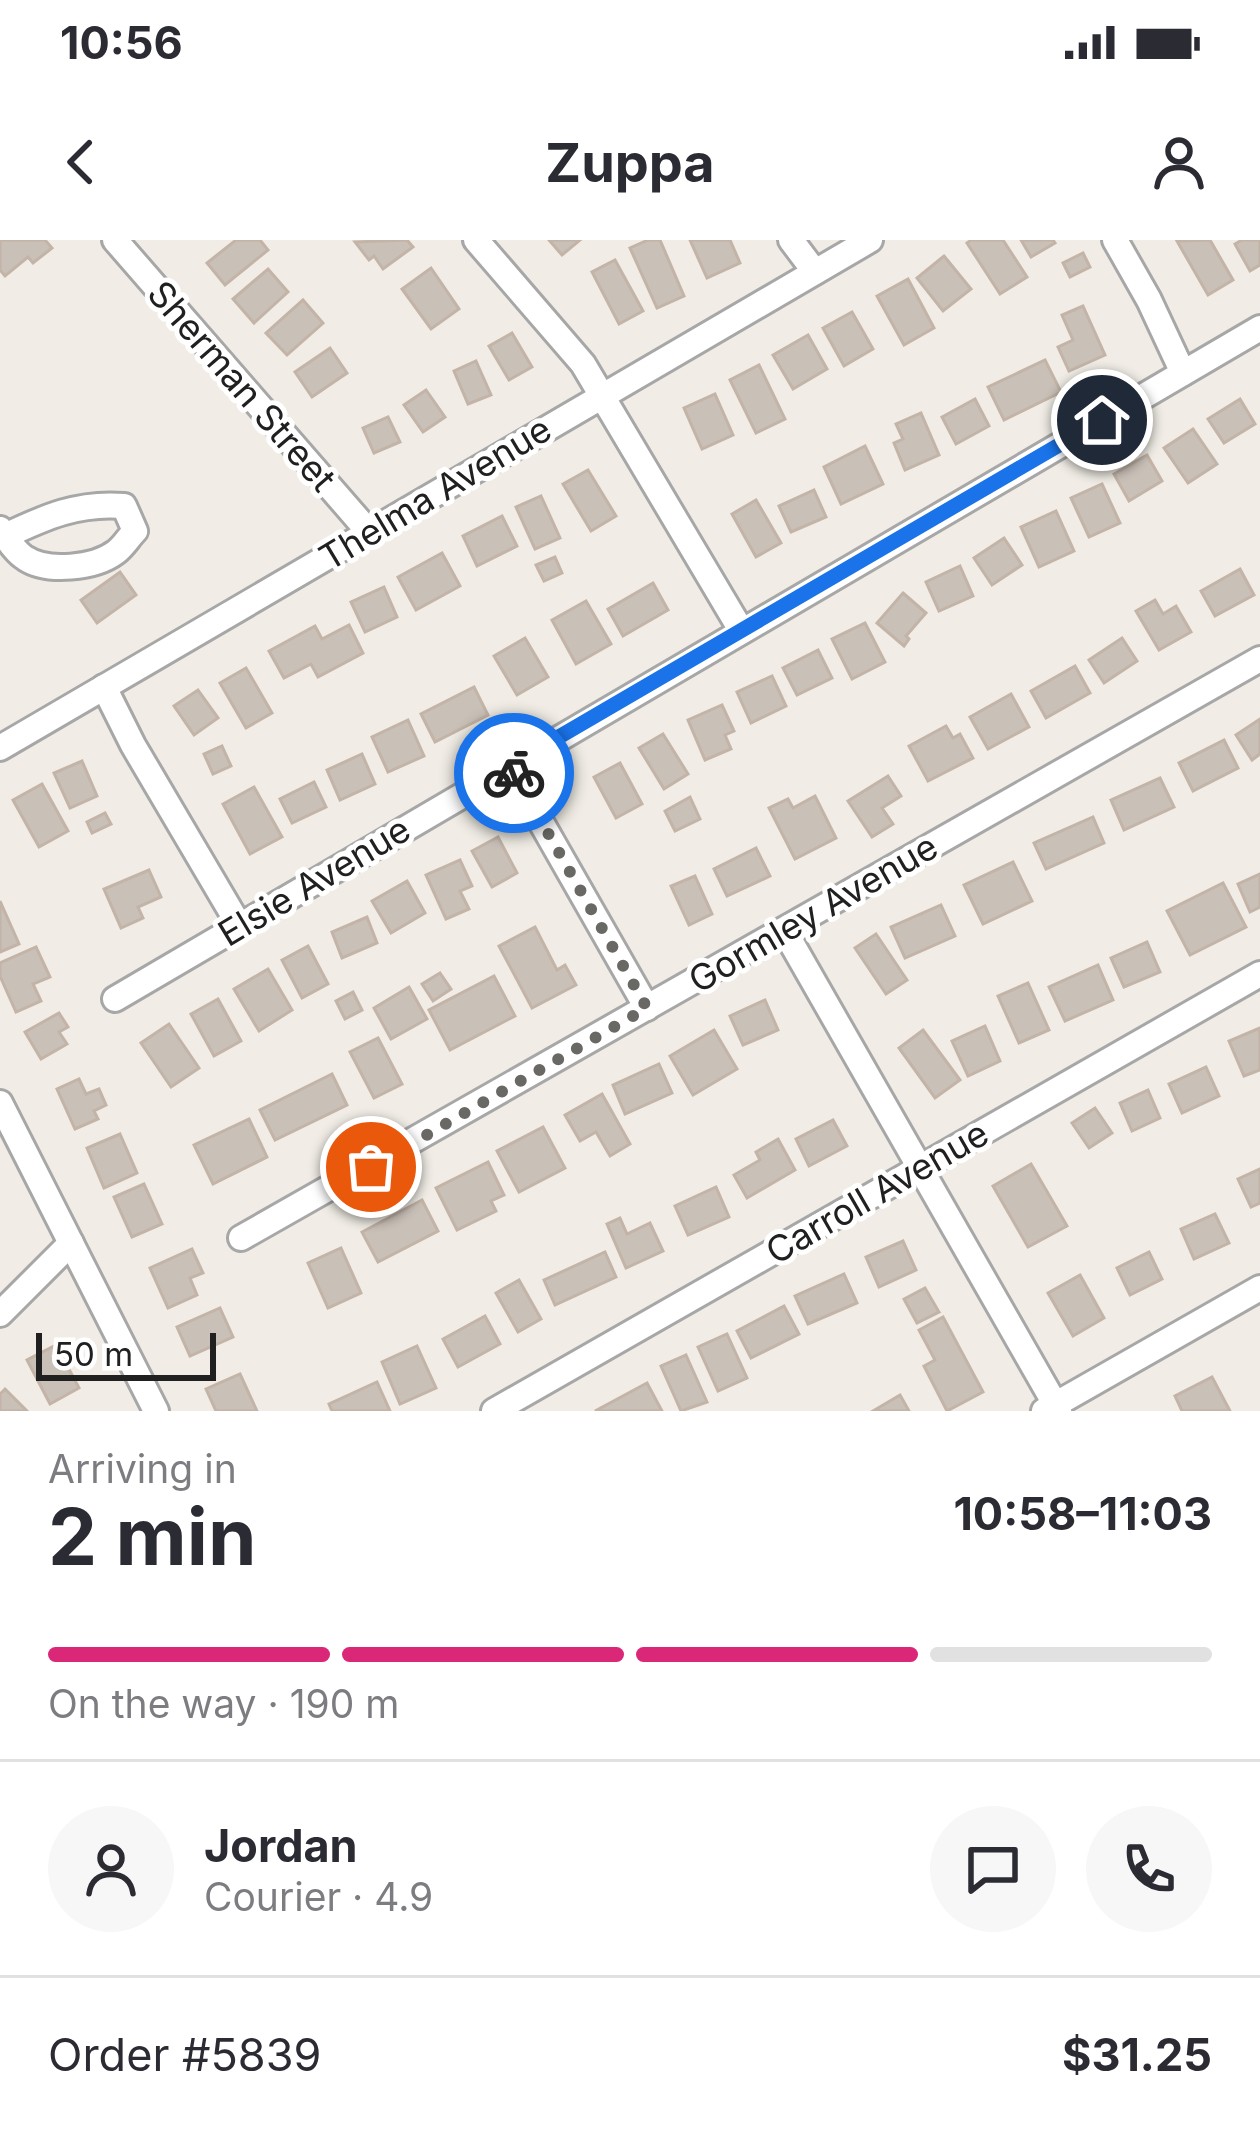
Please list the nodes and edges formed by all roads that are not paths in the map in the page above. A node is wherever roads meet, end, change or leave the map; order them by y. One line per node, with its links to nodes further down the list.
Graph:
1 (115, 240): 10 (street, Sherman Street)
2 (476, 240): 9 (street)
3 (791, 240): 6 (street)
4 (870, 240): 6 (street, Thelma Avenue)
5 (1114, 240): 8 (street)
6 (815, 272): 9 (street, Thelma Avenue)
7 (1260, 328): 8 (street, Elsie Avenue)
8 (1183, 373): 12 (street, Elsie Avenue)
9 (603, 394): 10 (street, Thelma Avenue); 12 (street)
10 (369, 532): 14 (street, Thelma Avenue)
11 (3, 533): 11 (street)
12 (741, 630): 16 (street, Elsie Avenue)
13 (1260, 659): 18 (street, Gormley Avenue)
14 (104, 687): 15 (street, Thelma Avenue); 17 (street)
15 (0, 748)
16 (509, 766): 17 (street, Elsie Avenue); 21 (street)
17 (239, 925): 20 (street, Elsie Avenue)
18 (784, 930): 21 (street, Gormley Avenue); 23 (street)
19 (1260, 974): 23 (street, Carroll Avenue)
20 (115, 999)
21 (647, 1008): 24 (street, Gormley Avenue)
22 (0, 1102): 25 (street)
23 (920, 1168): 28 (street); 30 (street, Carroll Avenue)
24 (241, 1238)
25 (71, 1243): 27 (street); 29 (street)
26 (1260, 1288): 28 (street)
27 (0, 1314)
28 (1053, 1409)
29 (156, 1411)
30 (494, 1411)

